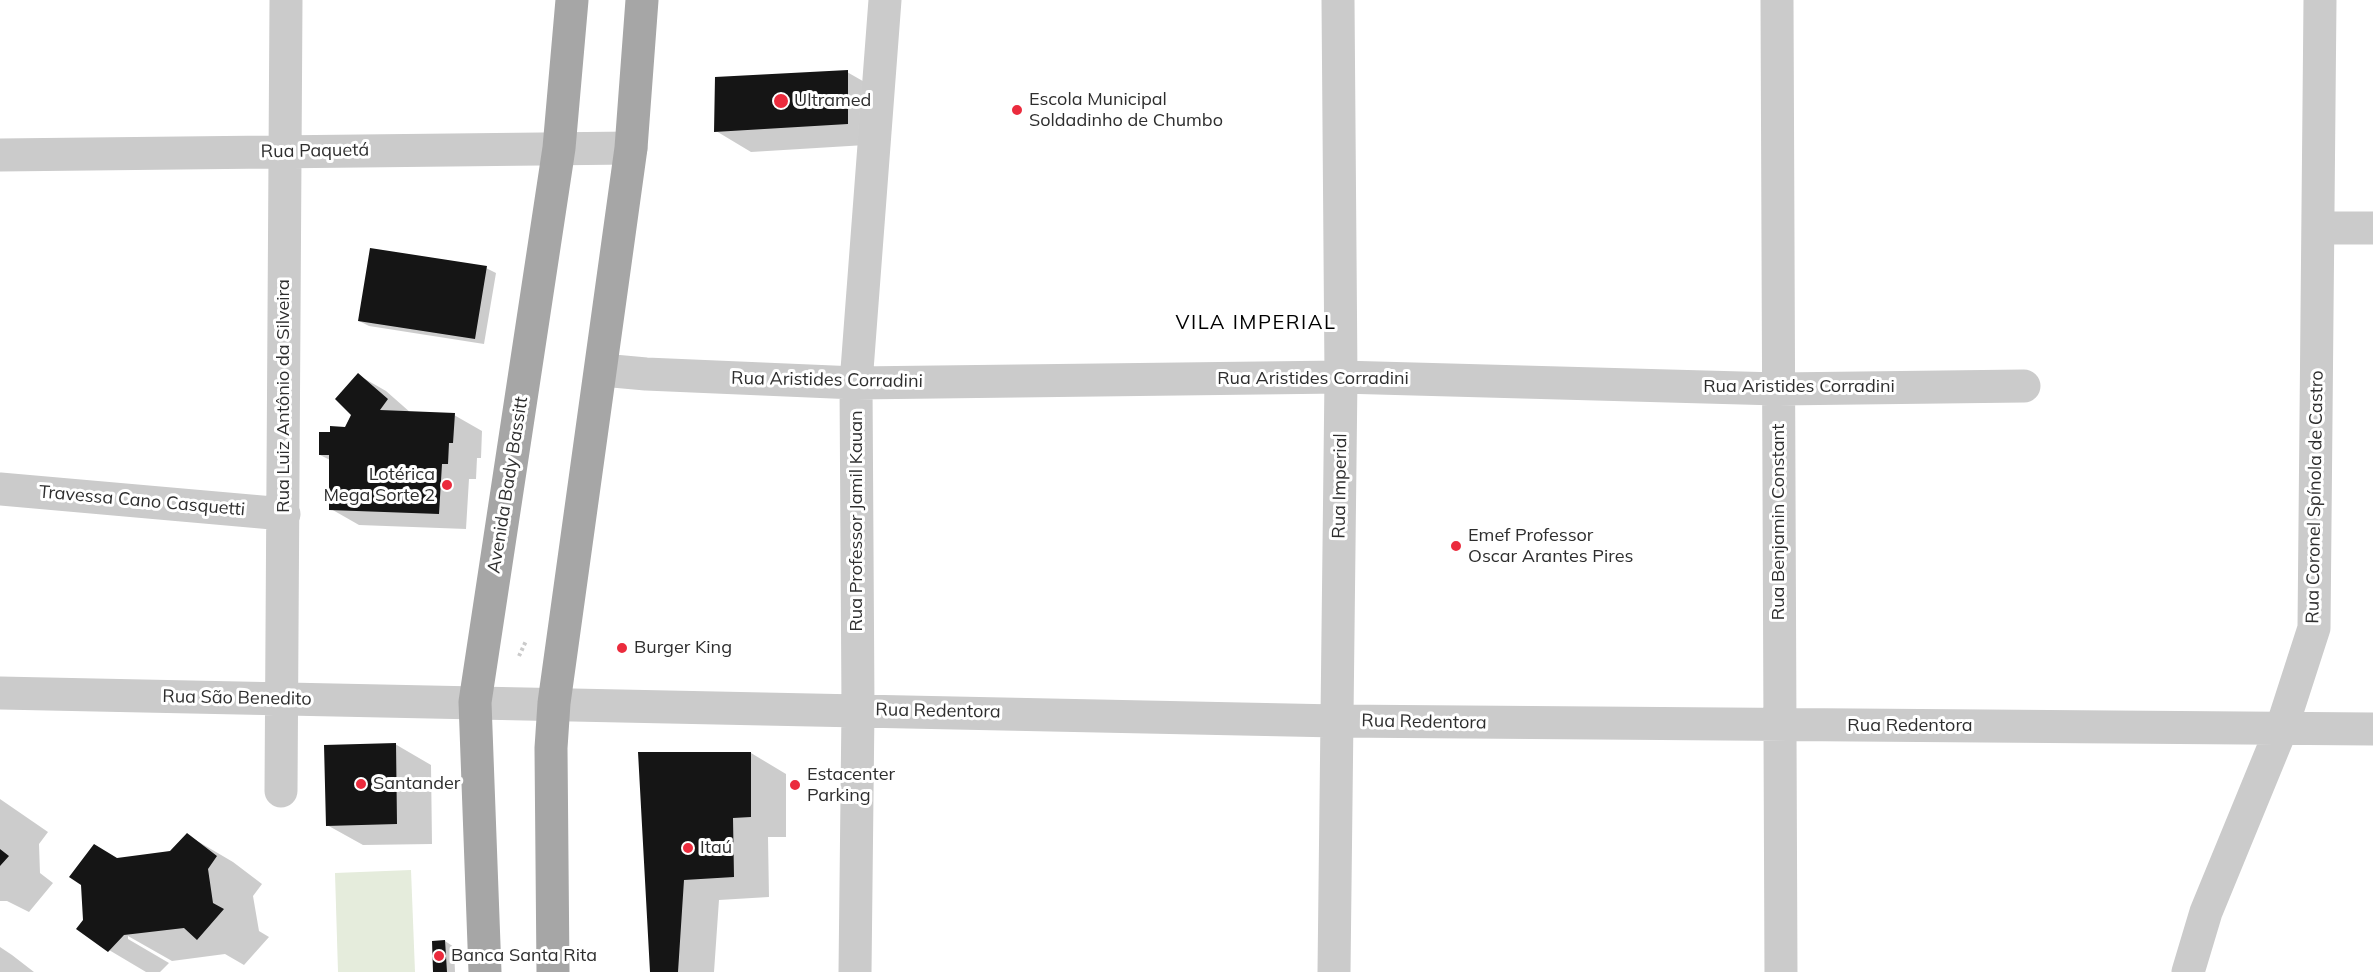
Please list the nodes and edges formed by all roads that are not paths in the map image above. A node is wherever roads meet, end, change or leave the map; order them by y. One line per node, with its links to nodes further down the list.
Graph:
1 (286, 0): 10 (street, Rua Luiz Antônio da Silveira)
2 (572, 0): 8 (main road, Avenida Bady Bassitt)
3 (642, 0): 9 (main road)
4 (885, 0): 16 (street, Rua Professor Jamil Kauan)
5 (1338, 0): 15 (street, Rua Imperial)
6 (1777, 0): 18 (street, Rua Benjamin Constant)
7 (2320, 0): 12 (street, Rua Coronel Spínola de Castro)
8 (559, 148): 9 (street, Rua Paquetá); 10 (street, Rua Paquetá); 23 (main road, Avenida Bady Bassitt)
9 (631, 148): 14 (main road)
10 (285, 152): 11 (street, Rua Paquetá); 20 (street, Rua Luiz Antônio da Silveira)
11 (0, 155)
12 (2318, 228): 13 (street); 28 (street, Rua Coronel Spínola de Castro)
13 (2373, 228)
14 (602, 370): 16 (street, Rua Aristides Corradini); 24 (main road)
15 (1341, 377): 16 (street, Rua Aristides Corradini); 18 (street, Rua Aristides Corradini); 26 (street, Rua Imperial)
16 (856, 383): 25 (street, Rua Professor Jamil Kauan)
17 (2024, 386): 18 (street, Rua Aristides Corradini)
18 (1778, 389): 27 (street, Rua Benjamin Constant)
19 (0, 489): 20 (street, Travessa Cano Casquetti)
20 (284, 514): 22 (street, Rua Luiz Antônio da Silveira)
21 (0, 693): 22 (street, Rua São Benedito)
22 (283, 699): 23 (street, Rua São Benedito); 30 (street, Rua Luiz Antônio da Silveira)
23 (475, 702): 24 (street, Rua Redentora); 31 (main road, Avenida Bady Bassitt)
24 (554, 703): 25 (street, Rua Redentora); 32 (main road)
25 (858, 709): 26 (street, Rua Redentora); 33 (street, Rua Professor Jamil Kauan)
26 (1337, 721): 27 (street, Rua Redentora); 34 (street, Rua Imperial)
27 (1781, 726): 28 (street, Rua Redentora); 35 (street, Rua Benjamin Constant)
28 (2282, 727): 29 (street, Rua Redentora); 36 (street, Rua Coronel Spínola de Castro)
29 (2373, 729)
30 (281, 791)
31 (485, 972)
32 (553, 972)
33 (855, 972)
34 (1334, 972)
35 (1781, 972)
36 (2188, 972)

